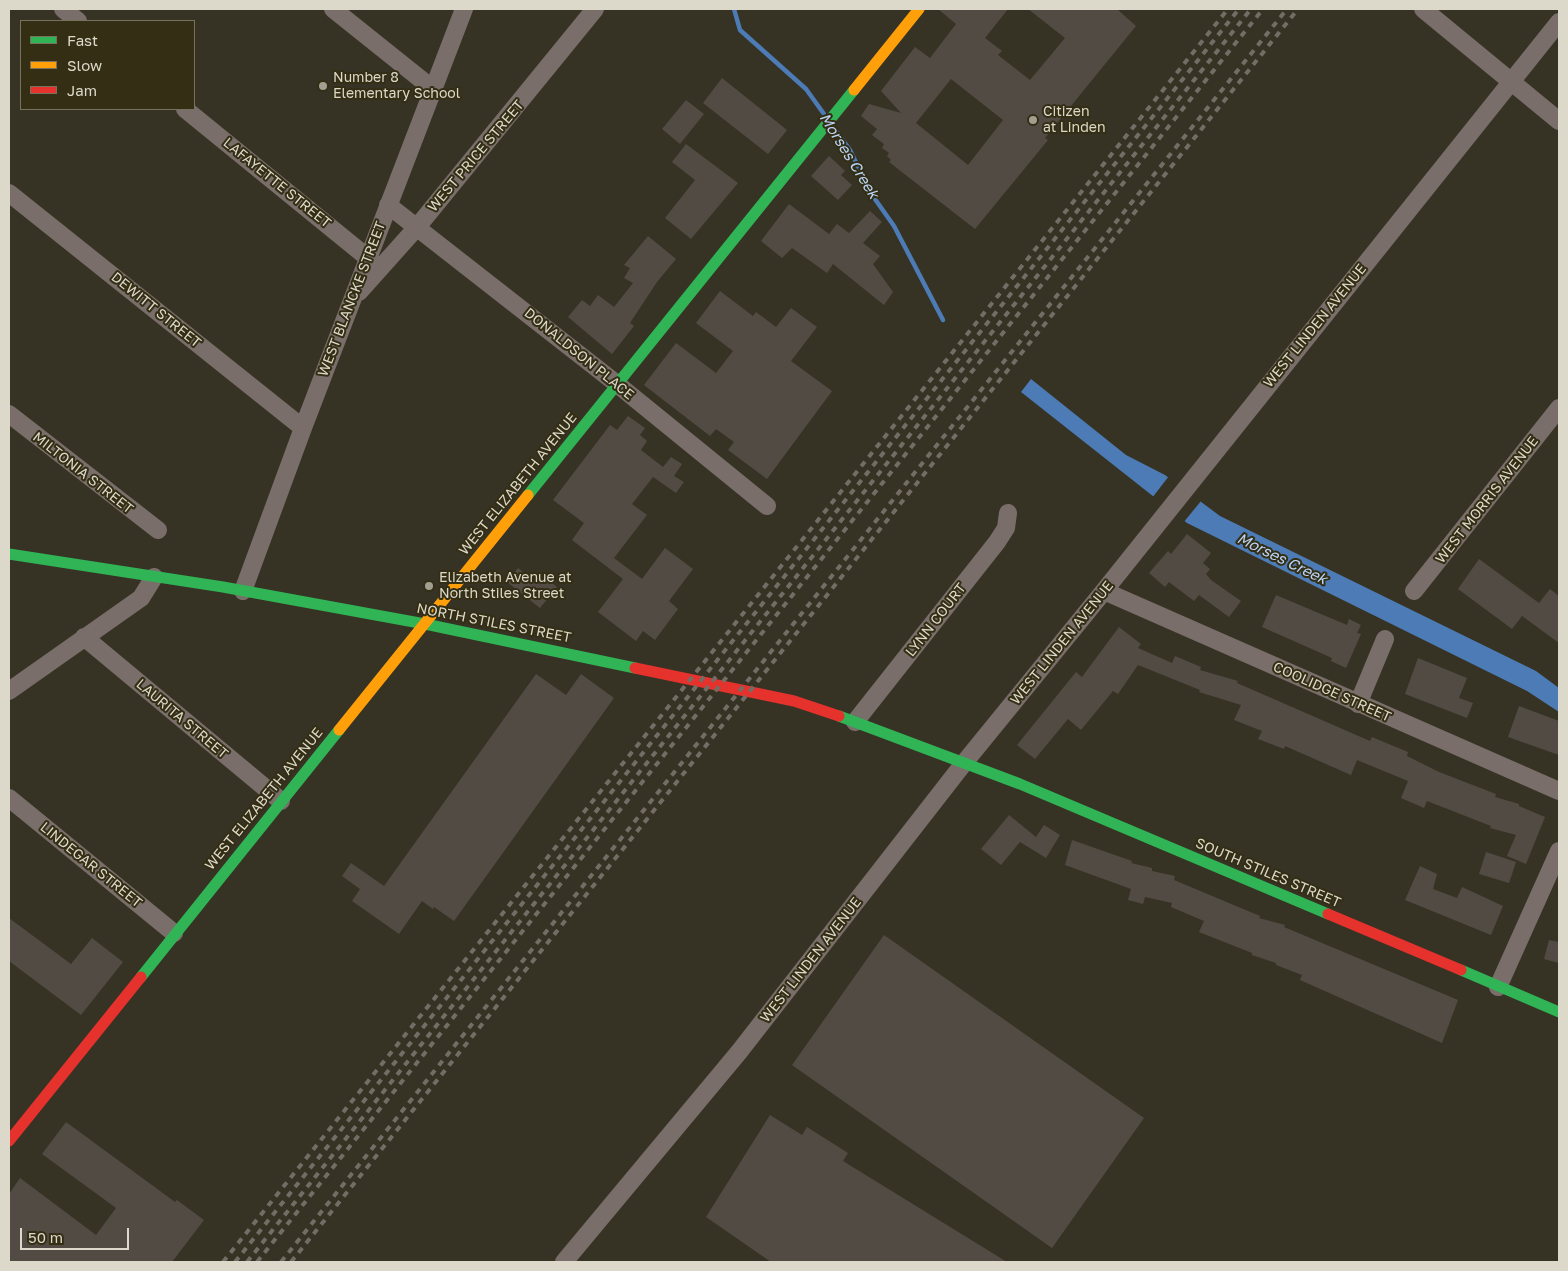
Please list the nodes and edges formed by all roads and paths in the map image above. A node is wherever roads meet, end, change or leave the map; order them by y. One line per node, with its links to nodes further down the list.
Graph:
1 (63, 9): 7 (street)
2 (333, 9): 10 (street)
3 (464, 9): 10 (street, WEST BLANCKE STREET)
4 (595, 9): 15 (street, WEST PRICE STREET)
5 (1423, 9): 9 (street)
6 (914, 10): 18 (main road, WEST ELIZABETH AVENUE)
7 (77, 20)
8 (1559, 22): 9 (street, WEST LINDEN AVENUE)
9 (1510, 82): 12 (street); 28 (street, WEST LINDEN AVENUE)
10 (433, 88): 14 (street, WEST BLANCKE STREET)
11 (186, 110): 16 (street, LAFAYETTE STREET)
12 (1559, 121)
13 (9, 193): 21 (street, DEWITT STREET)
14 (388, 205): 15 (street, DONALDSON PLACE); 16 (street, WEST BLANCKE STREET)
15 (418, 226): 17 (street, WEST PRICE STREET); 18 (street, DONALDSON PLACE)
16 (368, 258): 17 (street, WEST BLANCKE STREET)
17 (352, 300): 21 (street, WEST BLANCKE STREET)
18 (617, 384): 22 (street, DONALDSON PLACE); 30 (main road, WEST ELIZABETH AVENUE)
19 (1559, 408): 29 (street, WEST MORRIS AVENUE)
20 (9, 414): 24 (street, MILTONIA STREET)
21 (303, 428): 27 (street, WEST BLANCKE STREET)
22 (767, 506)
23 (1008, 513): 35 (street, LYNN COURT)
24 (158, 530)
25 (9, 554): 26 (main road, NORTH STILES STREET)
26 (154, 577): 27 (main road, NORTH STILES STREET); 31 (street)
27 (242, 591): 30 (main road, NORTH STILES STREET)
28 (1104, 591): 34 (street, COOLIDGE STREET); 36 (street, WEST LINDEN AVENUE)
29 (1414, 591)
30 (425, 624): 35 (main road, NORTH STILES STREET); 39 (main road, WEST ELIZABETH AVENUE)
31 (84, 637): 33 (street); 39 (street, LAURITA STREET)
32 (1384, 639): 34 (street)
33 (9, 690)
34 (1358, 704): 37 (street, COOLIDGE STREET)
35 (855, 722): 36 (main road, NORTH STILES STREET)
36 (964, 763): 42 (main road, SOUTH STILES STREET); 45 (street, WEST LINDEN AVENUE)
37 (1559, 792)
38 (9, 798): 41 (street, LINDEGAR STREET)
39 (281, 801): 41 (main road, WEST ELIZABETH AVENUE)
40 (1559, 851): 42 (street)
41 (174, 933): 44 (main road, WEST ELIZABETH AVENUE)
42 (1498, 986): 43 (main road, SOUTH STILES STREET)
43 (1559, 1012)
44 (9, 1141)
45 (564, 1262)

